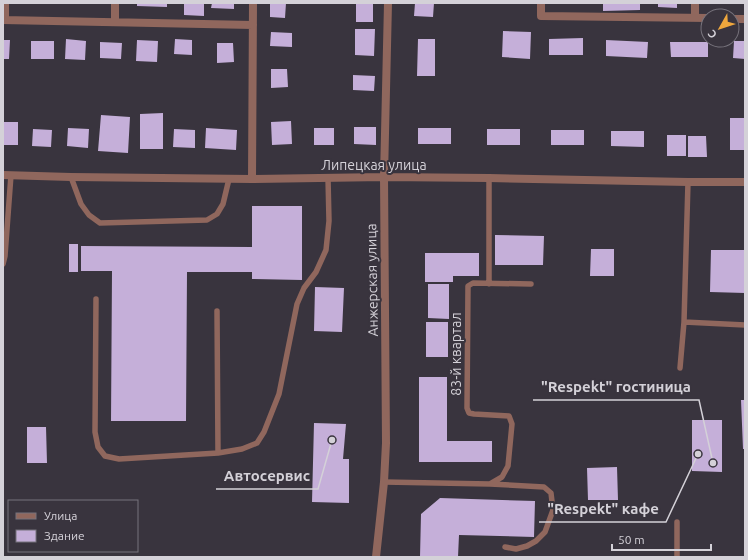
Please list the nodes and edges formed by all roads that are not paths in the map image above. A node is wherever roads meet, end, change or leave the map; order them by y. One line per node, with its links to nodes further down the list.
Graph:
1 (5, 3): 9 (street)
2 (115, 3): 10 (street)
3 (253, 3): 11 (street)
4 (388, 3): 14 (street, Анжерская улица)
5 (541, 3): 7 (street)
6 (696, 3): 7 (street)
7 (695, 18): 8 (street)
8 (700, 18)
9 (4, 20): 10 (street)
10 (115, 22): 11 (street)
11 (253, 25): 18 (street)
12 (7, 176): 13 (street, Липецкая улица); 21 (lane)
13 (71, 177): 17 (street, Липецкая улица); 17 (lane)
14 (384, 177): 15 (street, Липецкая улица); 16 (street, Липецкая улица); 30 (street, Анжерская улица)
15 (328, 178): 18 (street, Липецкая улица); 29 (lane)
16 (489, 178): 19 (street, Липецкая улица); 22 (lane)
17 (229, 179): 18 (street, Липецкая улица)
18 (252, 179)
19 (688, 182): 20 (street, Липецкая улица); 26 (lane)
20 (745, 182)
21 (3, 264)
22 (489, 284): 23 (lane, 83-й квартал); 31 (lane, 83-й квартал)
23 (531, 284)
24 (96, 299): 29 (lane)
25 (217, 311): 29 (lane)
26 (684, 322): 27 (lane); 28 (lane)
27 (745, 325)
28 (680, 368)
29 (218, 453)
30 (384, 482): 31 (lane); 34 (street, Анжерская улица)
31 (490, 484): 33 (lane)
32 (676, 522): 35 (lane)
33 (505, 547)
34 (376, 557)
35 (677, 557)

